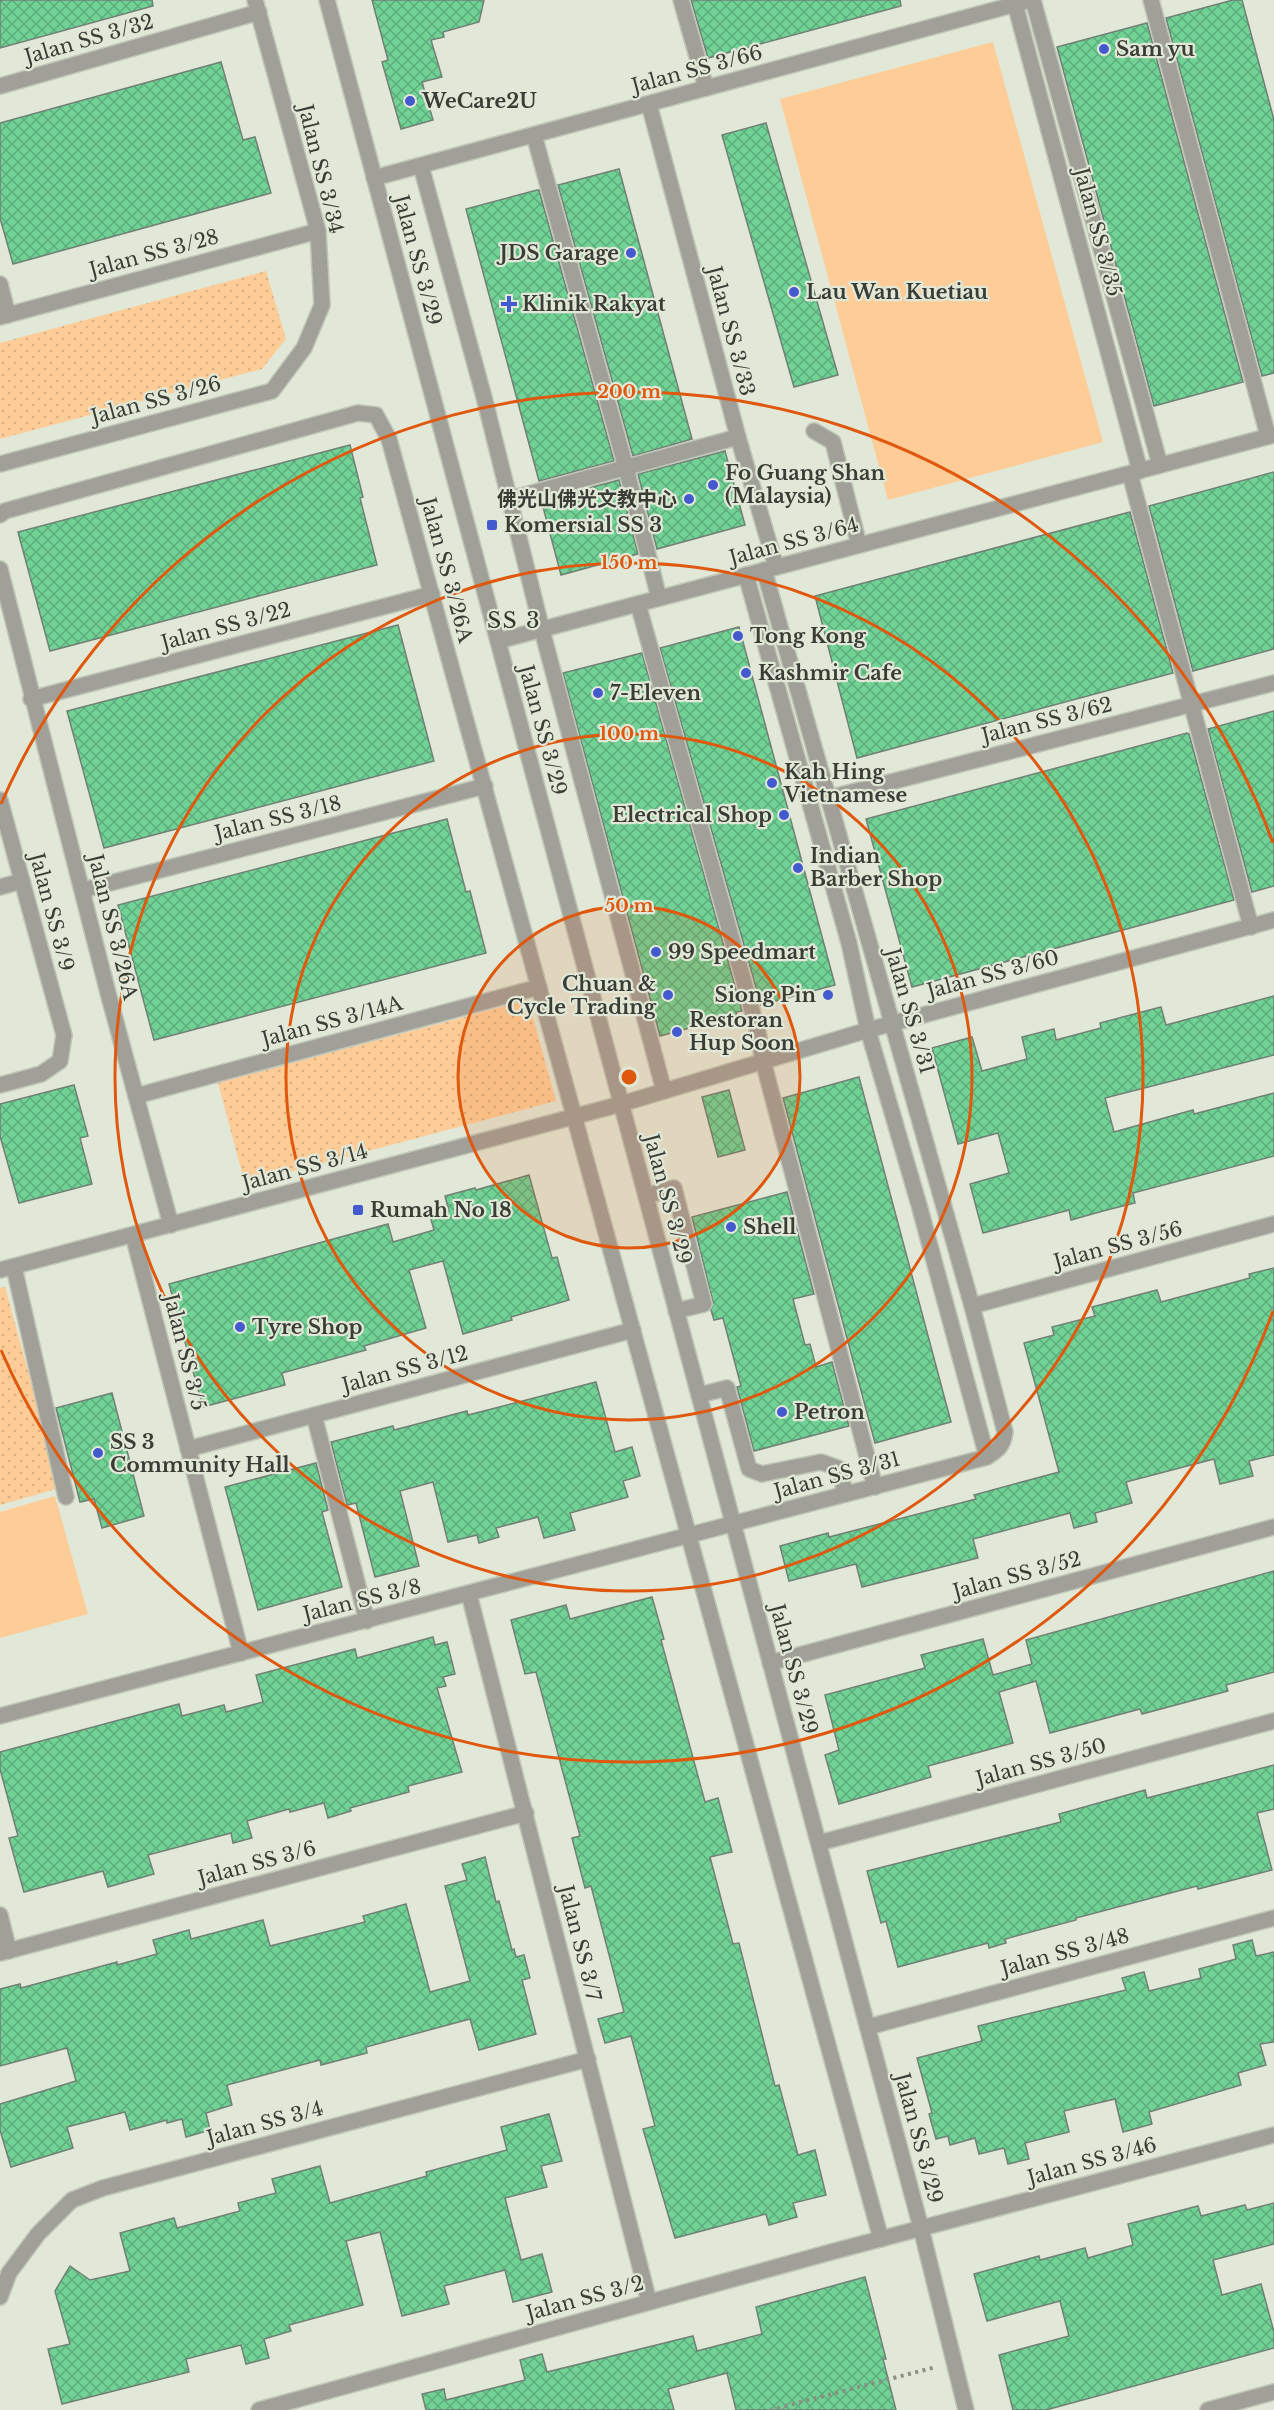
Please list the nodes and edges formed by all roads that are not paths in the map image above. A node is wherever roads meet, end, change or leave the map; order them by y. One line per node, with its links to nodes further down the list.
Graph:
1 (327, 0): 12 (street, Jalan SS 3/29)
2 (681, 0): 8 (street)
3 (1032, 0): 5 (street, Jalan SS 3/66); 21 (street, Jalan SS 3/35)
4 (1151, 0): 18 (street)
5 (1015, 4): 8 (street, Jalan SS 3/66); 23 (street, Jalan SS 3/35)
6 (257, 6): 7 (street, Jalan SS 3/32); 13 (street, Jalan SS 3/34)
7 (0, 86)
8 (706, 88): 9 (street, Jalan SS 3/66)
9 (650, 104): 10 (street, Jalan SS 3/66); 19 (street, Jalan SS 3/33)
10 (534, 135): 11 (street, Jalan SS 3/66); 22 (street)
11 (421, 166): 12 (street, Jalan SS 3/66); 24 (street)
12 (375, 178): 34 (street, Jalan SS 3/29)
13 (318, 231): 15 (street, Jalan SS 3/28); 16 (street, Jalan SS 3/34)
14 (0, 284): 15 (street)
15 (4, 316)
16 (304, 348): 20 (street, Jalan SS 3/26)
17 (814, 431): 26 (street)
18 (1271, 436): 21 (street, Jalan SS 3/64)
19 (738, 437): 22 (street); 28 (street, Jalan SS 3/33)
20 (0, 464)
21 (1160, 465): 23 (street, Jalan SS 3/64)
22 (626, 468): 24 (street); 31 (street)
23 (1135, 472): 26 (street, Jalan SS 3/64); 37 (street, Jalan SS 3/35)
24 (510, 499): 33 (street)
25 (0, 515): 30 (street, Jalan SS 3/26A)
26 (859, 545): 28 (street, Jalan SS 3/64)
27 (0, 569): 36 (street, Jalan SS 3/26A)
28 (770, 569): 29 (street, Jalan SS 3/64); 39 (street, Jalan SS 3/31)
29 (746, 575): 31 (street, Jalan SS 3/64); 48 (street, Jalan SS 3/31)
30 (432, 594): 36 (street, Jalan SS 3/22); 38 (street, Jalan SS 3/26A)
31 (659, 598): 32 (street, Jalan SS 3/64)
32 (638, 604): 33 (street, Jalan SS 3/64); 49 (street)
33 (542, 630): 34 (street, Jalan SS 3/64); 51 (street)
34 (498, 641): 53 (street, Jalan SS 3/29)
35 (1274, 683): 37 (street, Jalan SS 3/62)
36 (32, 699): 43 (street, Jalan SS 3/26A)
37 (1192, 705): 39 (street, Jalan SS 3/62); 45 (street, Jalan SS 3/35)
38 (484, 786): 43 (street, Jalan SS 3/18); 46 (street, Jalan SS 3/26A)
39 (829, 798): 47 (street, Jalan SS 3/31)
40 (0, 801): 41 (street, Jalan SS 3/9)
41 (22, 881): 42 (street); 50 (street, Jalan SS 3/9)
42 (0, 887)
43 (83, 890): 52 (street, Jalan SS 3/26A)
44 (1274, 921): 45 (street, Jalan SS 3/60)
45 (1251, 927): 47 (street, Jalan SS 3/60)
46 (539, 987): 52 (street, Jalan SS 3/14A); 54 (street, Jalan SS 3/26A)
47 (891, 1023): 48 (street, Jalan SS 3/60); 60 (street, Jalan SS 3/31)
48 (868, 1030): 49 (street, Jalan SS 3/60); 66 (street, Jalan SS 3/31)
49 (763, 1061): 51 (street, Jalan SS 3/60); 67 (street)
50 (0, 1085)
51 (664, 1090): 53 (street, Jalan SS 3/60)
52 (136, 1096): 57 (street, Jalan SS 3/26A)
53 (621, 1104): 54 (street, Jalan SS 3/14); 55 (street, Jalan SS 3/29)
54 (574, 1116): 57 (street, Jalan SS 3/14); 62 (street, Jalan SS 3/26A)
55 (646, 1196): 61 (street, Jalan SS 3/29); 61 (street)
56 (1274, 1224): 60 (street, Jalan SS 3/56)
57 (171, 1225): 58 (street, Jalan SS 3/14)
58 (133, 1235): 59 (street, Jalan SS 3/14); 65 (street, Jalan SS 3/5)
59 (7, 1269): 69 (street)
60 (972, 1306): 66 (street, Jalan SS 3/31)
61 (676, 1311): 63 (street, Jalan SS 3/29)
62 (633, 1330): 64 (street, Jalan SS 3/12); 72 (street, Jalan SS 3/26A)
63 (699, 1395): 68 (street); 70 (street, Jalan SS 3/29)
64 (314, 1415): 65 (street, Jalan SS 3/12); 74 (street)
65 (188, 1449): 75 (street, Jalan SS 3/5)
66 (987, 1457): 67 (street, Jalan SS 3/31)
67 (875, 1487): 68 (street, Jalan SS 3/31)
68 (846, 1494): 70 (street, Jalan SS 3/31)
69 (66, 1497)
70 (734, 1524): 72 (street, Jalan SS 3/8); 76 (street, Jalan SS 3/29)
71 (1274, 1527): 76 (street, Jalan SS 3/52)
72 (689, 1535): 73 (street, Jalan SS 3/8); 88 (street, Jalan SS 3/26A)
73 (469, 1594): 74 (street, Jalan SS 3/8); 79 (street, Jalan SS 3/7)
74 (367, 1621): 75 (street, Jalan SS 3/8)
75 (241, 1653): 77 (street, Jalan SS 3/8)
76 (770, 1663): 80 (street, Jalan SS 3/29)
77 (0, 1716)
78 (1274, 1721): 80 (street, Jalan SS 3/50)
79 (526, 1813): 83 (street, Jalan SS 3/6); 85 (street, Jalan SS 3/7)
80 (819, 1843): 84 (street, Jalan SS 3/29)
81 (0, 1915): 83 (street)
82 (1274, 1918): 84 (street, Jalan SS 3/48)
83 (5, 1952)
84 (867, 2027): 87 (street, Jalan SS 3/29)
85 (588, 2059): 89 (street, Jalan SS 3/4); 90 (street, Jalan SS 3/7)
86 (1274, 2135): 87 (street, Jalan SS 3/46)
87 (921, 2228): 88 (street, Jalan SS 3/2); 93 (street, Jalan SS 3/29)
88 (881, 2239): 90 (street, Jalan SS 3/2)
89 (0, 2297)
90 (649, 2302): 92 (street, Jalan SS 3/2)
91 (1274, 2392): 94 (street)
92 (259, 2410)
93 (966, 2410)
94 (1208, 2410)

